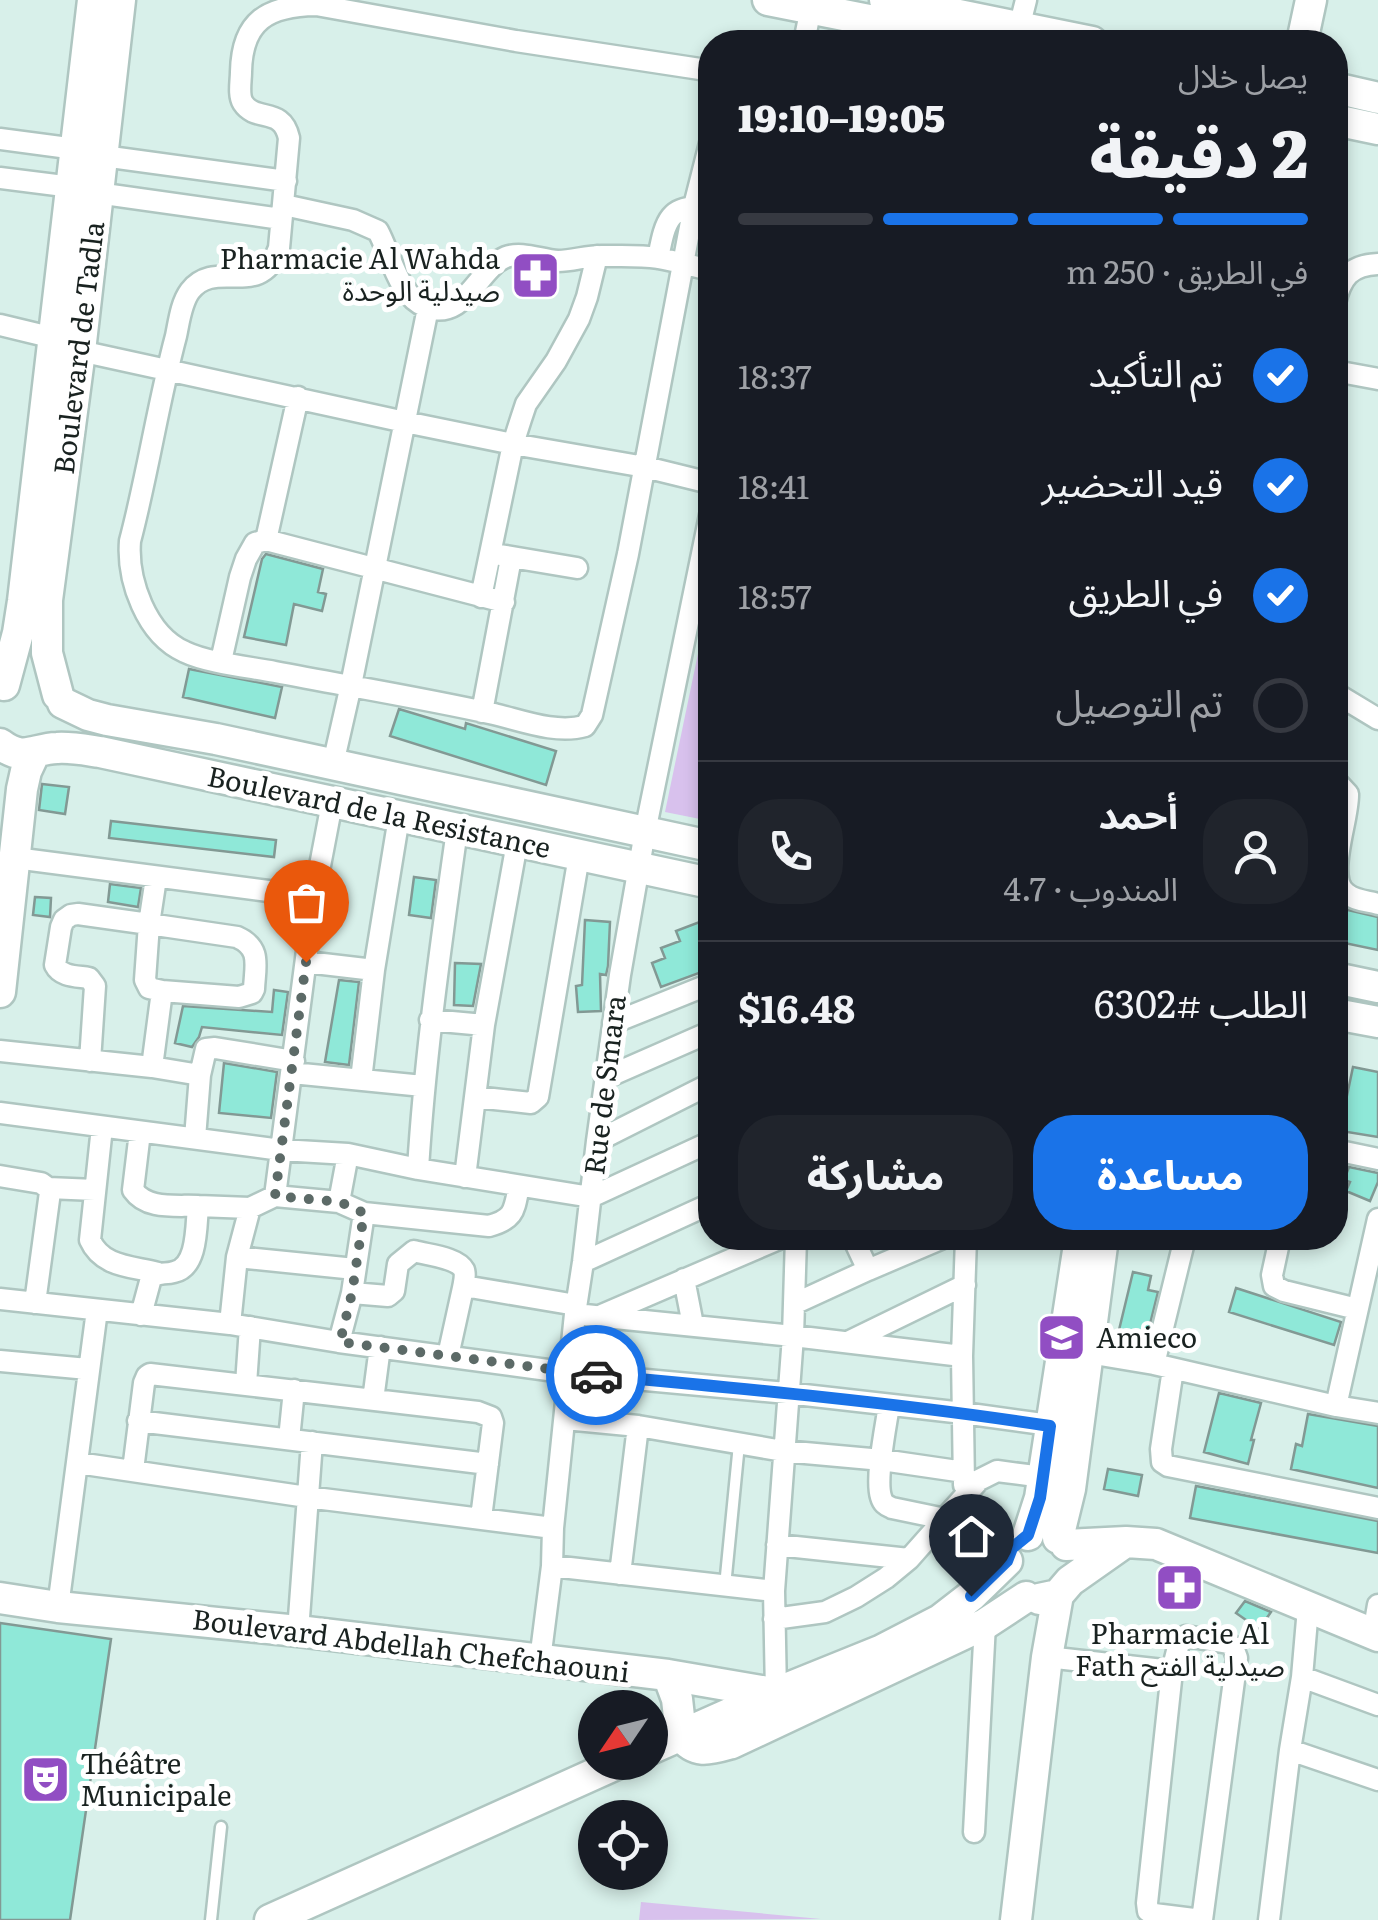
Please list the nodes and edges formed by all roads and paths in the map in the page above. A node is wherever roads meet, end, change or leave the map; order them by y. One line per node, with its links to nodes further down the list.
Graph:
1 (93, 0): 18 (street, Boulevard de Tadla)
2 (120, 0): 18 (street, Boulevard de Tadla)
3 (768, 0): 6 (street)
4 (884, 0): 7 (street)
5 (1311, 0): 11 (street)
6 (811, 8): 8 (street); 9 (street)
7 (1022, 14): 10 (street)
8 (806, 30)
9 (920, 30)
10 (1062, 30)
11 (1305, 30)
12 (698, 69): 20 (street)
13 (1348, 91): 14 (street)
14 (1378, 98)
15 (1348, 123): 16 (street)
16 (1378, 129)
17 (0, 139): 18 (street)
18 (90, 153): 20 (street); 21 (street, Boulevard de Tadla)
19 (0, 178): 21 (street)
20 (286, 181): 23 (street)
21 (84, 190): 23 (street); 33 (street, Boulevard de Tadla)
22 (698, 207): 26 (street)
23 (282, 212): 31 (street); 34 (street)
24 (698, 220): 27 (street)
25 (597, 256): 26 (street); 31 (street); 39 (street)
26 (658, 258): 27 (street)
27 (684, 264): 29 (street); 40 (street)
28 (1378, 264): 30 (street)
29 (698, 267)
30 (1348, 274)
31 (428, 308): 38 (street)
32 (0, 326): 33 (street)
33 (67, 344): 34 (street); 52 (street, Boulevard de Tadla); 53 (street, Boulevard de Tadla)
34 (166, 370): 37 (street); 50 (street)
35 (1348, 373): 36 (street)
36 (1378, 379)
37 (298, 396): 38 (street); 42 (street)
38 (405, 422): 39 (street); 45 (street)
39 (513, 444): 40 (street); 43 (street)
40 (644, 467): 41 (street); 55 (street)
41 (698, 480)
42 (266, 540): 45 (street); 50 (street)
43 (490, 553): 44 (street); 48 (street)
44 (511, 558): 46 (street); 49 (street)
45 (374, 568): 48 (street); 51 (street)
46 (577, 568)
47 (698, 574): 63 (street, Rue de Smara)
48 (481, 597): 49 (street)
49 (504, 602): 55 (street)
50 (221, 661): 51 (street)
51 (351, 685): 55 (street); 59 (street)
52 (2, 686): 53 (street, Boulevard de la Resistance)
53 (61, 699): 58 (street); 59 (street, Boulevard de la Resistance)
54 (1348, 701): 56 (street)
55 (482, 712)
56 (1378, 720)
57 (0, 744): 58 (street, Boulevard de la Resistance)
58 (40, 751): 60 (street, Boulevard de la Resistance); 67 (street)
59 (333, 764): 63 (street, Boulevard de la Resistance)
60 (332, 802): 61 (street, Boulevard de la Resistance); 72 (street)
61 (400, 817): 62 (street, Boulevard de la Resistance); 76 (street)
62 (457, 830): 64 (street, Boulevard de la Resistance); 83 (street)
63 (645, 832): 65 (street, Boulevard de la Resistance); 68 (street, Rue de Smara)
64 (517, 843): 66 (street, Boulevard de la Resistance); 86 (street)
65 (698, 843)
66 (579, 856): 68 (street, Boulevard de la Resistance); 97 (street)
67 (15, 858): 69 (street); 81 (street)
68 (639, 869): 70 (street, Boulevard de la Resistance); 85 (street, Rue de Smara)
69 (156, 878): 72 (street); 74 (street)
70 (698, 881)
71 (1348, 895): 73 (street)
72 (314, 896): 75 (street)
73 (1378, 904)
74 (149, 924): 80 (street); 80 (street); 89 (street)
75 (306, 962): 76 (street); 91 (street)
76 (374, 970): 94 (street)
77 (1348, 981): 78 (street)
78 (1378, 987)
79 (698, 989): 85 (street)
80 (162, 991): 90 (street)
81 (0, 992)
82 (1348, 1016): 84 (street)
83 (430, 1020): 86 (street); 95 (street)
84 (1378, 1022)
85 (613, 1023): 93 (street, Rue de Smara)
86 (484, 1025): 97 (street)
87 (698, 1037): 93 (street)
88 (0, 1051): 89 (street)
89 (90, 1061): 90 (street)
90 (152, 1067): 92 (street)
91 (293, 1067): 92 (street); 94 (street); 104 (street)
92 (200, 1075): 101 (street)
93 (605, 1078): 102 (street, Rue de Smara)
94 (361, 1080): 95 (street)
95 (423, 1086): 108 (street)
96 (698, 1090): 102 (street)
97 (475, 1097): 110 (street)
98 (0, 1113): 99 (street)
99 (102, 1127): 100 (street); 113 (street)
100 (140, 1132): 101 (street); 117 (street)
101 (195, 1138): 104 (street)
102 (597, 1141): 115 (street, Rue de Smara)
103 (698, 1148): 115 (street)
104 (281, 1150): 106 (street); 114 (street)
105 (1348, 1153): 107 (street)
106 (348, 1154): 108 (street); 116 (street)
107 (1378, 1159)
108 (418, 1170): 110 (street)
109 (0, 1176): 112 (street)
110 (465, 1177): 111 (street)
111 (518, 1186): 115 (street); 120 (street)
112 (48, 1188): 113 (street); 141 (street)
113 (95, 1190): 135 (street)
114 (275, 1196): 116 (street); 118 (street)
115 (591, 1197): 132 (street, Rue de Smara)
116 (340, 1202): 120 (street)
117 (198, 1206): 118 (street); 135 (street)
118 (250, 1208): 131 (street)
119 (698, 1209): 132 (street)
120 (364, 1213): 133 (street)
121 (1378, 1219): 143 (street)
122 (752, 1250): 136 (street)
123 (796, 1250): 142 (street)
124 (859, 1250): 134 (street)
125 (899, 1250): 134 (street)
126 (966, 1250): 137 (street)
127 (1080, 1250): 154 (street)
128 (1101, 1250): 154 (street)
129 (1183, 1250): 158 (street)
130 (1277, 1250): 143 (street)
131 (237, 1257): 133 (street); 149 (street)
132 (583, 1262): 145 (street, Rue de Smara)
133 (355, 1269): 139 (street)
134 (868, 1270): 142 (street)
135 (158, 1273): 146 (street)
136 (684, 1278): 147 (street); 148 (street)
137 (965, 1284): 152 (street); 156 (street)
138 (463, 1288): 139 (street); 145 (street); 155 (street)
139 (352, 1293): 151 (street)
140 (0, 1299): 141 (street)
141 (35, 1304): 144 (street)
142 (794, 1304): 150 (street)
143 (1357, 1309): 166 (street)
144 (97, 1310): 146 (street); 159 (street)
145 (575, 1310): 147 (street); 160 (street, Rue de Smara)
146 (141, 1315): 149 (street)
147 (600, 1315): 148 (street)
148 (693, 1325): 150 (street)
149 (240, 1326): 151 (street); 161 (street)
150 (792, 1336): 152 (street); 163 (street)
151 (340, 1342): 153 (street)
152 (848, 1342): 156 (street)
153 (380, 1347): 155 (street); 164 (street)
154 (1077, 1351): 158 (street); 172 (street); 182 (street)
155 (448, 1356): 160 (street)
156 (962, 1356): 168 (street)
157 (0, 1361): 159 (street)
158 (1164, 1367): 166 (street); 185 (street)
159 (88, 1369): 178 (street)
160 (570, 1373): 163 (street); 169 (street, Rue de Smara)
161 (246, 1384): 162 (street); 170 (street)
162 (294, 1390): 164 (street); 173 (street)
163 (788, 1393): 165 (street); 176 (street)
164 (374, 1400): 179 (street)
165 (889, 1404): 168 (street); 177 (street)
166 (1336, 1406): 167 (street)
167 (1378, 1412)
168 (963, 1413): 172 (street); 181 (street)
169 (565, 1419): 171 (street); 188 (street, Rue de Smara)
170 (138, 1421): 173 (street); 180 (street)
171 (638, 1426): 175 (street); 195 (street)
172 (1050, 1426): 182 (street)
173 (288, 1439): 174 (street)
174 (312, 1442): 179 (street); 184 (street)
175 (739, 1444): 176 (street); 196 (lane)
176 (784, 1451): 177 (street); 191 (street)
177 (882, 1460): 181 (street); 187 (street)
178 (78, 1463): 180 (street); 200 (street)
179 (488, 1464): 186 (street)
180 (134, 1470): 184 (street)
181 (964, 1472): 183 (street)
182 (1057, 1483): 183 (street); 189 (street); 190 (street)
183 (964, 1496): 187 (street)
184 (307, 1497): 186 (street); 205 (street)
185 (1378, 1508)
186 (481, 1518): 188 (street)
187 (945, 1518): 192 (street)
188 (553, 1528): 194 (street, Rue de Smara)
189 (1050, 1540): 190 (street); 193 (street); 197 (street)
190 (1115, 1542): 197 (street); 201 (street)
191 (777, 1545): 192 (street); 198 (street)
192 (909, 1559): 203 (street)
193 (1007, 1561): 202 (street); 211 (street)
194 (552, 1566): 195 (street); 207 (street, Rue de Smara)
195 (620, 1574): 196 (street)
196 (725, 1586): 198 (street)
197 (1064, 1588): 202 (street); 206 (street)
198 (774, 1591): 203 (street)
199 (0, 1598): 200 (street, Boulevard Abdellah Chefchaouni)
200 (58, 1607): 205 (street, Boulevard Abdellah Chefchaouni)
201 (1308, 1608): 204 (street); 210 (street)
202 (1007, 1610): 206 (street); 212 (street); 220 (street)
203 (774, 1619): 211 (street)
204 (1376, 1625)
205 (298, 1631): 207 (street, Boulevard Abdellah Chefchaouni)
206 (1046, 1657): 208 (street); 223 (street)
207 (540, 1660): 209 (street, Boulevard Abdellah Chefchaouni)
208 (1172, 1671): 208 (street)
209 (668, 1676): 211 (street, Boulevard Abdellah Chefchaouni); 214 (street)
210 (1302, 1677): 213 (street); 216 (street)
211 (776, 1693): 212 (street, Boulevard Abdellah Chefchaouni); 214 (street)
212 (820, 1702): 214 (street)
213 (1378, 1705)
214 (681, 1736): 215 (street)
215 (668, 1741)
216 (1290, 1750): 218 (street); 224 (street)
217 (581, 1780): 222 (street)
218 (1378, 1780)
219 (221, 1826): 221 (lane)
220 (974, 1832)
221 (211, 1920)
222 (270, 1920)
223 (1016, 1920)
224 (1268, 1920)

